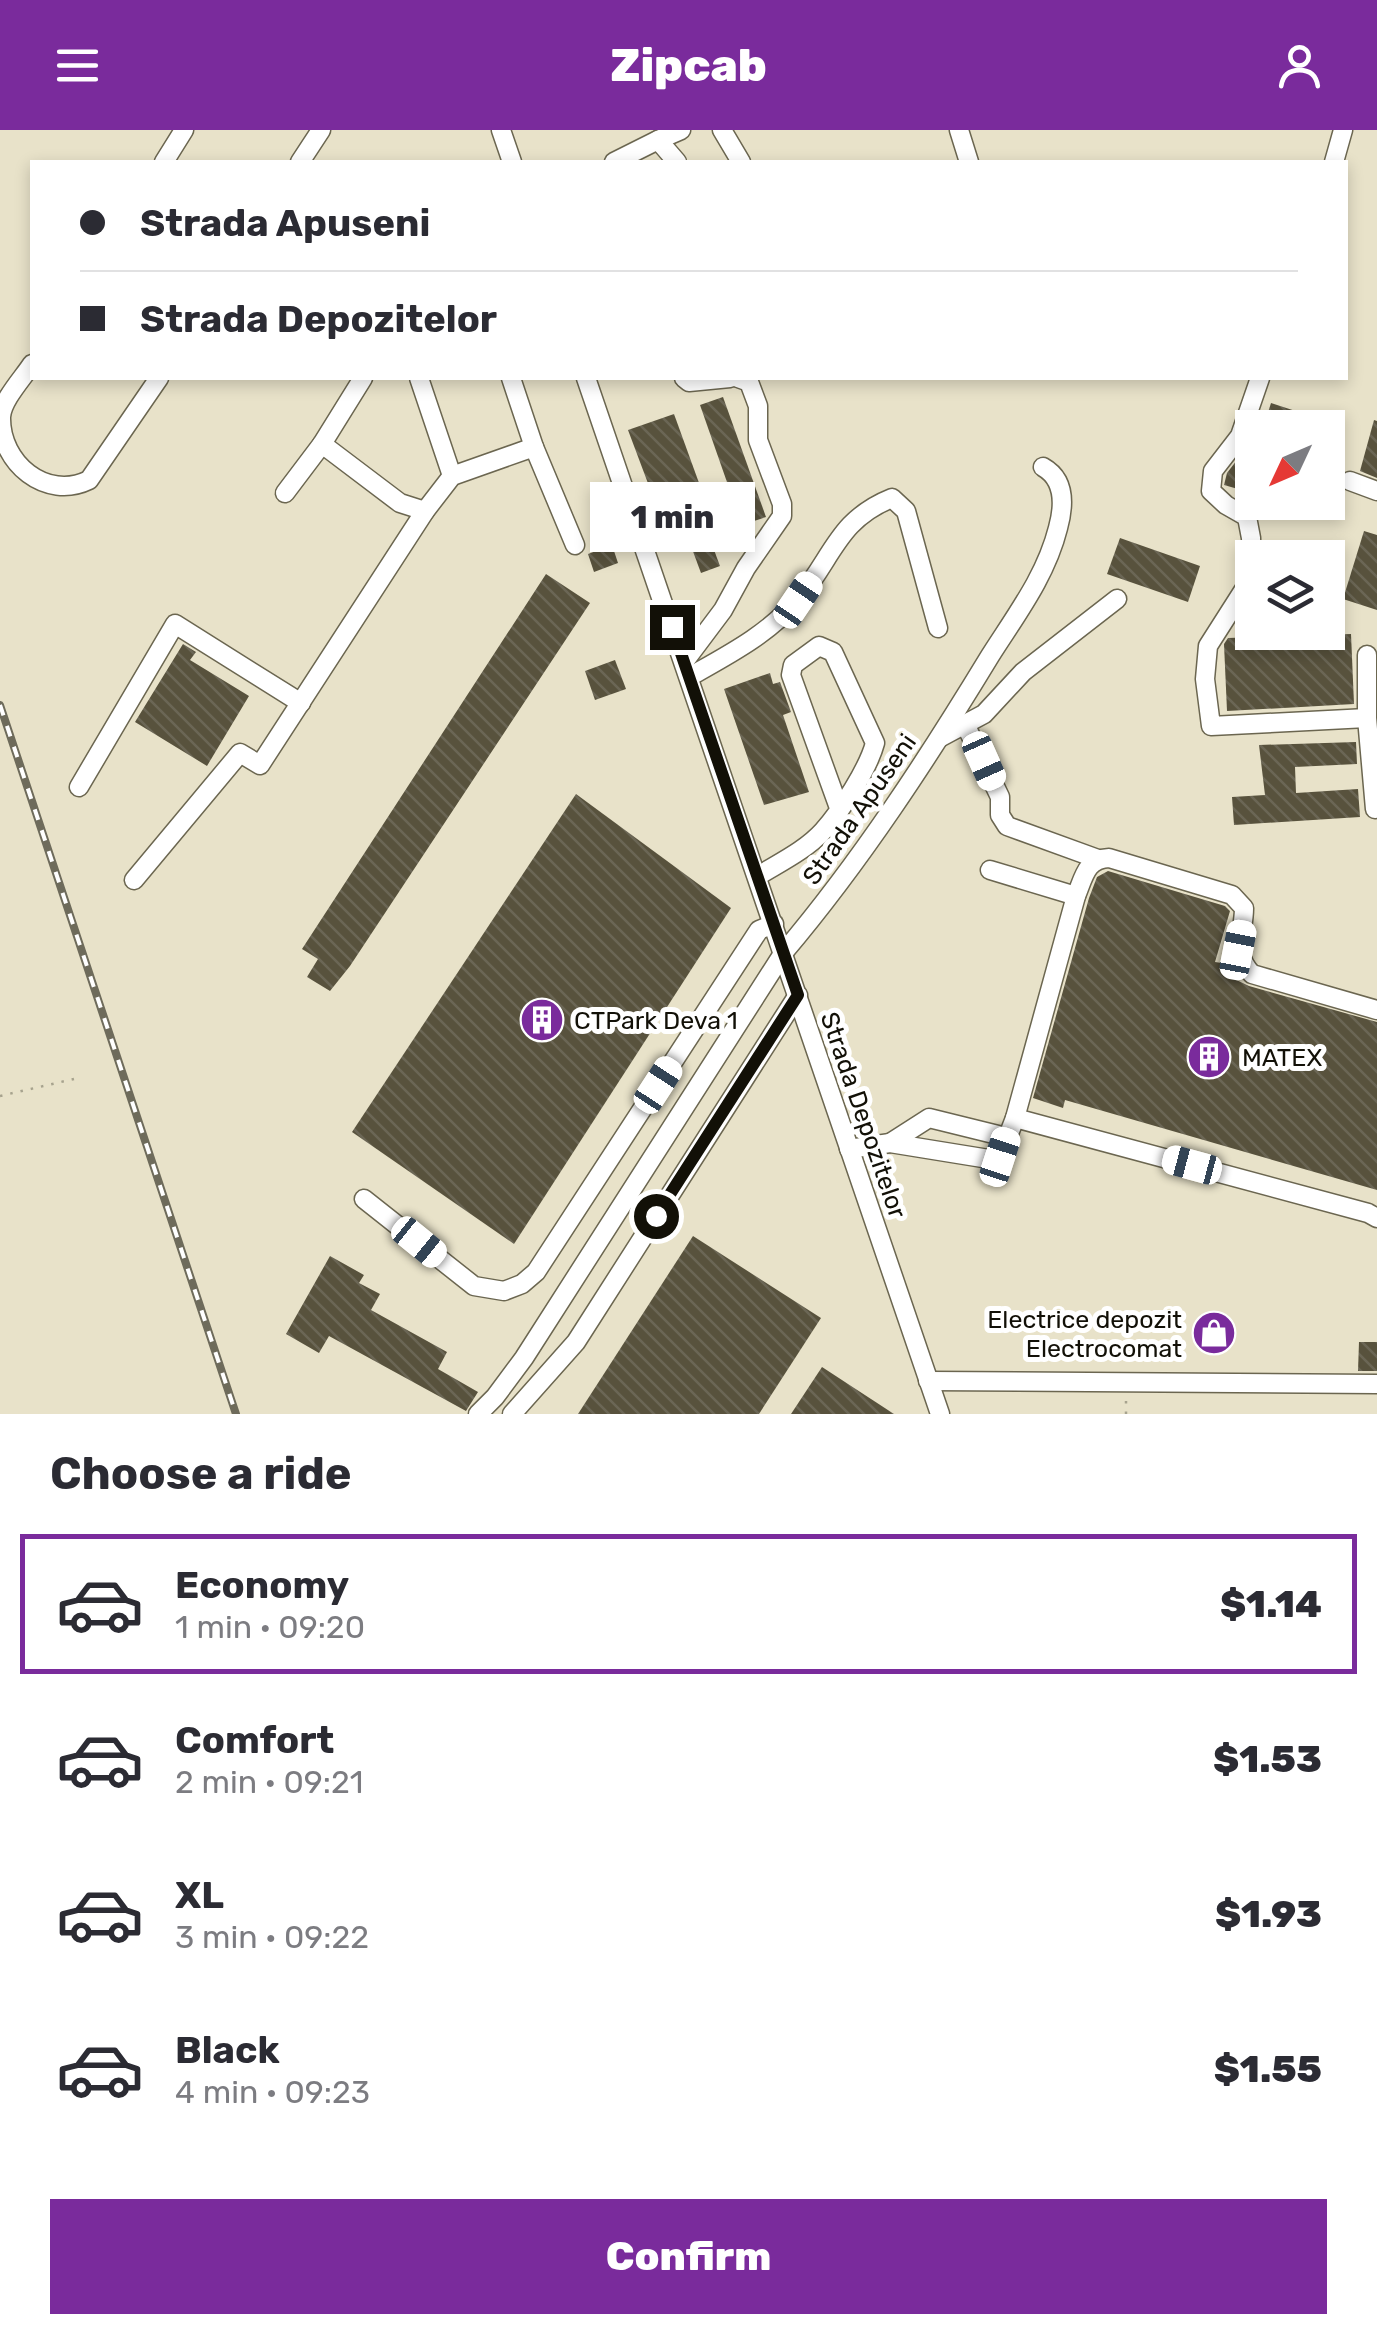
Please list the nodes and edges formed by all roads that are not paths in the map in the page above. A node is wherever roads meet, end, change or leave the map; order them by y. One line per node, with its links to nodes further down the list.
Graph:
1 (184, 130): 9 (street)
2 (321, 130): 10 (street)
3 (501, 130): 11 (street)
4 (681, 130): 8 (street)
5 (722, 130): 14 (street)
6 (958, 130): 15 (street)
7 (1342, 130): 16 (street)
8 (658, 140): 12 (street); 13 (street)
9 (165, 160)
10 (301, 160)
11 (511, 160)
12 (618, 160)
13 (675, 160)
14 (740, 160)
15 (968, 160)
16 (1334, 160)
17 (30, 367): 18 (street)
18 (158, 380)
19 (362, 380): 25 (street)
20 (420, 380): 28 (street)
21 (513, 380): 26 (street)
22 (589, 380): 37 (street, Strada Depozitelor)
23 (744, 380): 37 (street)
24 (1259, 380): 39 (street)
25 (322, 444): 31 (street); 32 (street)
26 (534, 447): 28 (street); 33 (street)
27 (1042, 468): 41 (street, Strada Apuseni)
28 (452, 476): 32 (street)
29 (1350, 481): 30 (street)
30 (1377, 491)
31 (284, 493)
32 (425, 510): 38 (street)
33 (575, 545)
34 (1117, 599): 40 (street)
35 (938, 628): 37 (street)
36 (1367, 655): 39 (street)
37 (687, 670): 47 (street, Strada Depozitelor)
38 (301, 703): 42 (street); 48 (street)
39 (1367, 718): 44 (street)
40 (966, 726): 41 (street); 45 (street)
41 (940, 737): 51 (street, Strada Apuseni)
42 (79, 787)
43 (838, 808): 43 (street); 47 (street)
44 (1375, 809)
45 (1098, 859): 49 (street); 53 (street)
46 (990, 870): 49 (street)
47 (758, 876): 50 (street, Strada Depozitelor)
48 (134, 880)
49 (1076, 896): 54 (street)
50 (774, 924): 51 (street, Strada Depozitelor); 58 (street)
51 (784, 952): 52 (street, Strada Depozitelor); 62 (street, Strada Apuseni)
52 (798, 995): 57 (street, Strada Depozitelor); 63 (street)
53 (1377, 1010)
54 (1015, 1118): 55 (street); 59 (street)
55 (1006, 1137): 56 (street); 56 (street)
56 (890, 1143): 57 (street)
57 (849, 1148): 60 (street, Strada Depozitelor)
58 (364, 1199)
59 (1377, 1218)
60 (928, 1380): 61 (street); 64 (street, Strada Depozitelor)
61 (1377, 1384)
62 (478, 1414)
63 (512, 1414)
64 (940, 1414)

